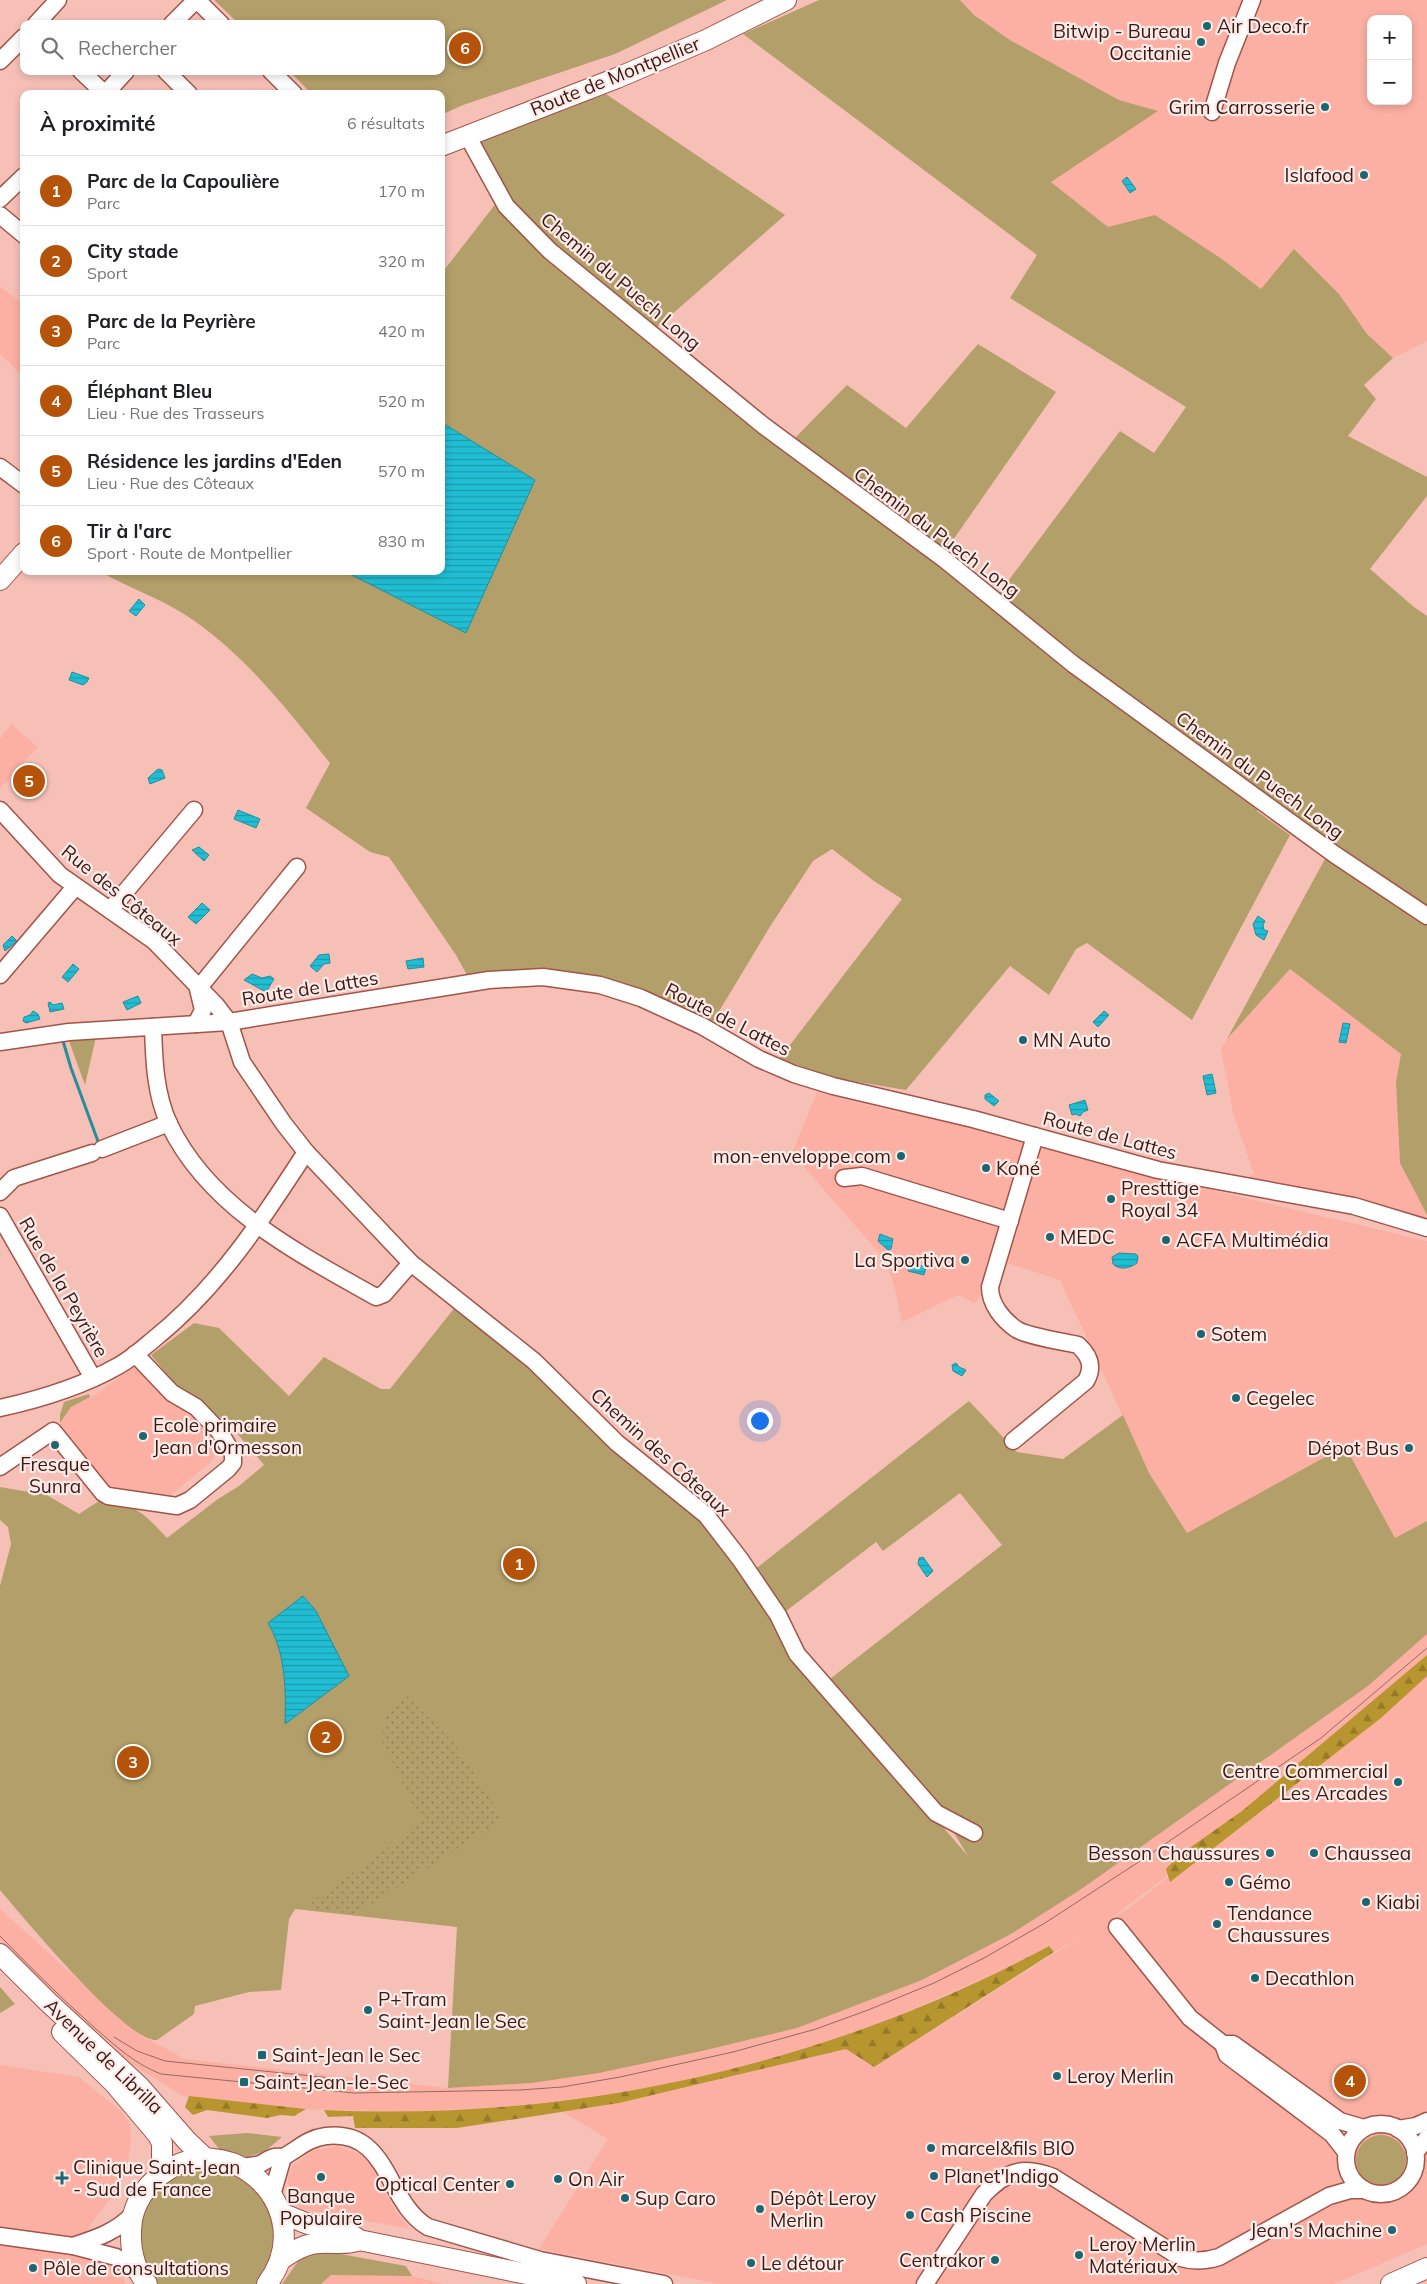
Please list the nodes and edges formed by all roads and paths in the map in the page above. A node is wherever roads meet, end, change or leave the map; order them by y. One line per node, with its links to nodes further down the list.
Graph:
1 (58, 0): 5 (street)
2 (196, 0): 6 (street); 7 (street)
3 (786, 0): 19 (main road, Route de Montpellier)
4 (1252, 0): 18 (street)
5 (40, 20)
6 (176, 20)
7 (217, 20)
8 (20, 41): 9 (street)
9 (0, 60)
10 (85, 75): 14 (street)
11 (122, 75): 15 (street)
12 (170, 75): 16 (street)
13 (275, 75): 17 (street)
14 (101, 90)
15 (109, 90)
16 (185, 90)
17 (290, 90)
18 (1212, 112)
19 (467, 135): 20 (main road, Route de Montpellier); 34 (street, Chemin du Puech Long)
20 (445, 144)
21 (20, 180): 22 (street)
22 (0, 199)
23 (0, 215): 24 (street)
24 (20, 232)
25 (0, 467): 26 (street)
26 (20, 482)
27 (20, 558): 28 (main road)
28 (0, 580)
29 (0, 810): 32 (street, Rue des Côteaux)
30 (194, 810): 33 (street)
31 (298, 867): 36 (street)
32 (75, 887): 33 (street, Rue des Côteaux); 35 (street)
33 (110, 910): 36 (street, Rue des Côteaux)
34 (1427, 916)
35 (0, 975)
36 (198, 988): 37 (street, Rue des Côteaux); 38 (street)
37 (228, 1022): 38 (street, Route de Lattes); 42 (street, Route de Lattes); 43 (street, Rue des Côteaux)
38 (196, 1024): 39 (street, Route de Lattes)
39 (152, 1027): 40 (street, Route de Lattes); 41 (street)
40 (0, 1042)
41 (169, 1123): 45 (street); 48 (street)
42 (1035, 1136): 47 (street); 49 (street, Route de Lattes)
43 (306, 1152): 48 (street); 50 (street, Chemin des Côteaux)
44 (844, 1178): 47 (street)
45 (0, 1192)
46 (1, 1220): 52 (street, Rue de la Peyrière)
47 (1010, 1221): 54 (street)
48 (258, 1225): 50 (street); 51 (street)
49 (1427, 1228)
50 (411, 1263): 56 (street, Chemin des Côteaux)
51 (135, 1354): 52 (street); 55 (street)
52 (93, 1378): 53 (street)
53 (0, 1408)
54 (1013, 1440)
55 (0, 1466)
56 (974, 1833)
57 (1117, 1927): 60 (street)
58 (0, 1954): 61 (main road, Avenue de Librilla)
59 (0, 1968): 61 (main road, Avenue de Librilla)
60 (1223, 2044): 63 (street); 66 (street)
61 (132, 2091): 69 (main road, Avenue de Librilla); 72 (main road, Avenue de Librilla)
62 (1427, 2120): 64 (street)
63 (1364, 2128): 64 (street); 66 (street)
64 (1398, 2129): 67 (street)
65 (1427, 2138): 67 (street)
66 (1346, 2152): 71 (street)
67 (1415, 2153): 73 (street)
68 (283, 2158): 70 (street); 75 (street); 85 (street)
69 (206, 2159): 70 (main road); 72 (main road)
70 (241, 2167): 75 (main road)
71 (1348, 2173): 73 (street); 74 (street)
72 (162, 2174): 76 (main road)
73 (1363, 2190): 74 (street)
74 (1329, 2196): 86 (street)
75 (276, 2204): 78 (main road); 80 (main road)
76 (133, 2214): 79 (street); 82 (main road)
77 (0, 2236): 79 (street)
78 (359, 2240): 80 (main road); 84 (main road)
79 (73, 2246): 82 (street)
80 (280, 2260): 83 (main road)
81 (1427, 2268): 87 (main road)
82 (143, 2279)
83 (267, 2284)
84 (576, 2284)
85 (664, 2284)
86 (925, 2284)
87 (1391, 2284)

